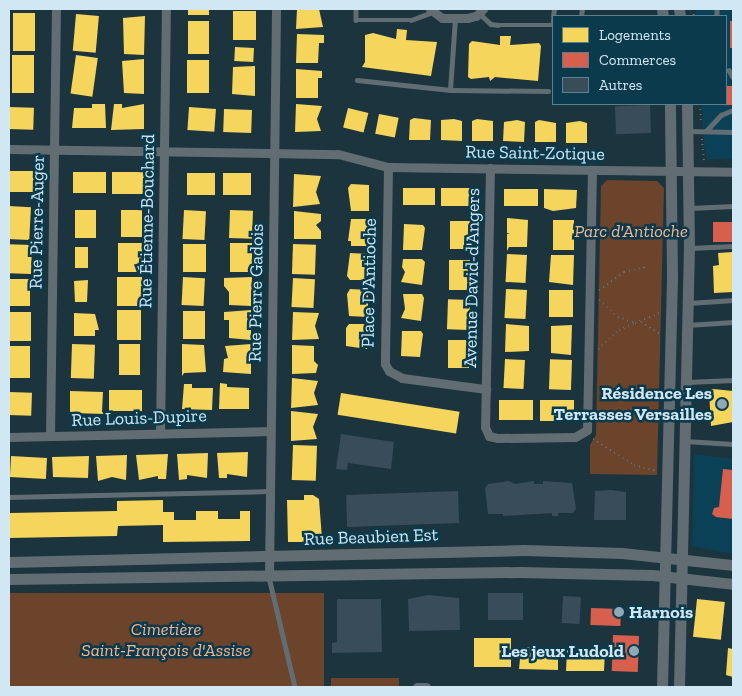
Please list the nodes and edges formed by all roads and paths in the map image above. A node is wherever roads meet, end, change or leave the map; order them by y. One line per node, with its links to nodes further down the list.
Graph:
1 (56, 9): 21 (street, Rue Pierre-Auger)
2 (166, 9): 22 (street, Rue Étienne-Bouchard)
3 (276, 9): 23 (street, Rue Pierre Gadois)
4 (356, 9): 5 (lane)
5 (432, 11): 7 (street)
6 (481, 11): 7 (street); 8 (lane)
7 (455, 18): 12 (lane)
8 (552, 25)
9 (729, 70): 10 (lane)
10 (733, 77)
11 (357, 80): 12 (lane)
12 (450, 90): 13 (lane)
13 (548, 91)
14 (670, 105): 27 (street)
15 (687, 105): 17 (street)
16 (733, 110): 18 (lane)
17 (688, 131): 18 (lane); 28 (street)
18 (706, 131): 19 (lane)
19 (733, 132)
20 (9, 149): 21 (street, Rue Saint-Zotique)
21 (54, 150): 22 (street, Rue Saint-Zotique); 51 (street, Rue Pierre-Auger)
22 (164, 151): 23 (street, Rue Saint-Zotique); 50 (street, Rue Étienne-Bouchard)
23 (274, 153): 24 (street, Rue Saint-Zotique); 49 (street, Rue Pierre Gadois)
24 (388, 167): 25 (street, Rue Saint-Zotique); 48 (street, Place D'Antioche)
25 (490, 168): 26 (street, Rue Saint-Zotique); 48 (street, Avenue David-d'Angers)
26 (592, 170): 27 (street, Rue Saint-Zotique); 48 (street)
27 (673, 171): 28 (street, Rue Saint-Zotique); 60 (street)
28 (690, 171): 29 (street, Rue Saint-Zotique); 31 (street)
29 (733, 172)
30 (733, 206): 31 (lane)
31 (690, 208): 33 (street)
32 (733, 246): 33 (lane)
33 (690, 248): 38 (street)
34 (645, 267): 35 (path)
35 (598, 291)
36 (597, 298): 42 (path)
37 (733, 300): 38 (lane)
38 (688, 303): 43 (street)
39 (662, 312): 40 (path)
40 (640, 322): 42 (path); 44 (path)
41 (733, 322): 43 (lane)
42 (634, 323): 45 (path)
43 (687, 325): 47 (street)
44 (662, 335)
45 (596, 350)
46 (733, 380): 47 (lane)
47 (686, 382): 54 (street)
48 (486, 389)
49 (270, 431): 50 (street, Rue Louis-Dupire); 57 (street, Rue Pierre Gadois)
50 (160, 433): 51 (street, Rue Louis-Dupire)
51 (50, 436): 52 (street, Rue Louis-Dupire)
52 (9, 437)
53 (593, 439): 56 (path)
54 (684, 441): 55 (lane); 62 (street)
55 (733, 444)
56 (659, 472)
57 (270, 491): 58 (lane); 61 (street, Rue Pierre Gadois)
58 (9, 497)
59 (474, 551): 60 (street, Rue Beaubien Est); 61 (street, Rue Beaubien Est); 66 (street)
60 (666, 557): 62 (street, Rue Beaubien Est); 67 (street)
61 (269, 558): 63 (street, Rue Beaubien Est); 69 (street, Rue Pierre Gadois)
62 (682, 559): 65 (street, Rue Beaubien Est); 70 (street)
63 (149, 560): 64 (street, Rue Beaubien Est); 68 (street)
64 (9, 562)
65 (733, 565)
66 (475, 573): 67 (street); 69 (street)
67 (666, 576): 70 (street); 76 (street)
68 (149, 577): 69 (street); 71 (street)
69 (269, 577): 73 (lane)
70 (682, 578): 72 (street); 77 (street)
71 (9, 579)
72 (733, 584)
73 (295, 687)
74 (417, 687): 75 (street)
75 (426, 687)
76 (662, 687)
77 (680, 687)

